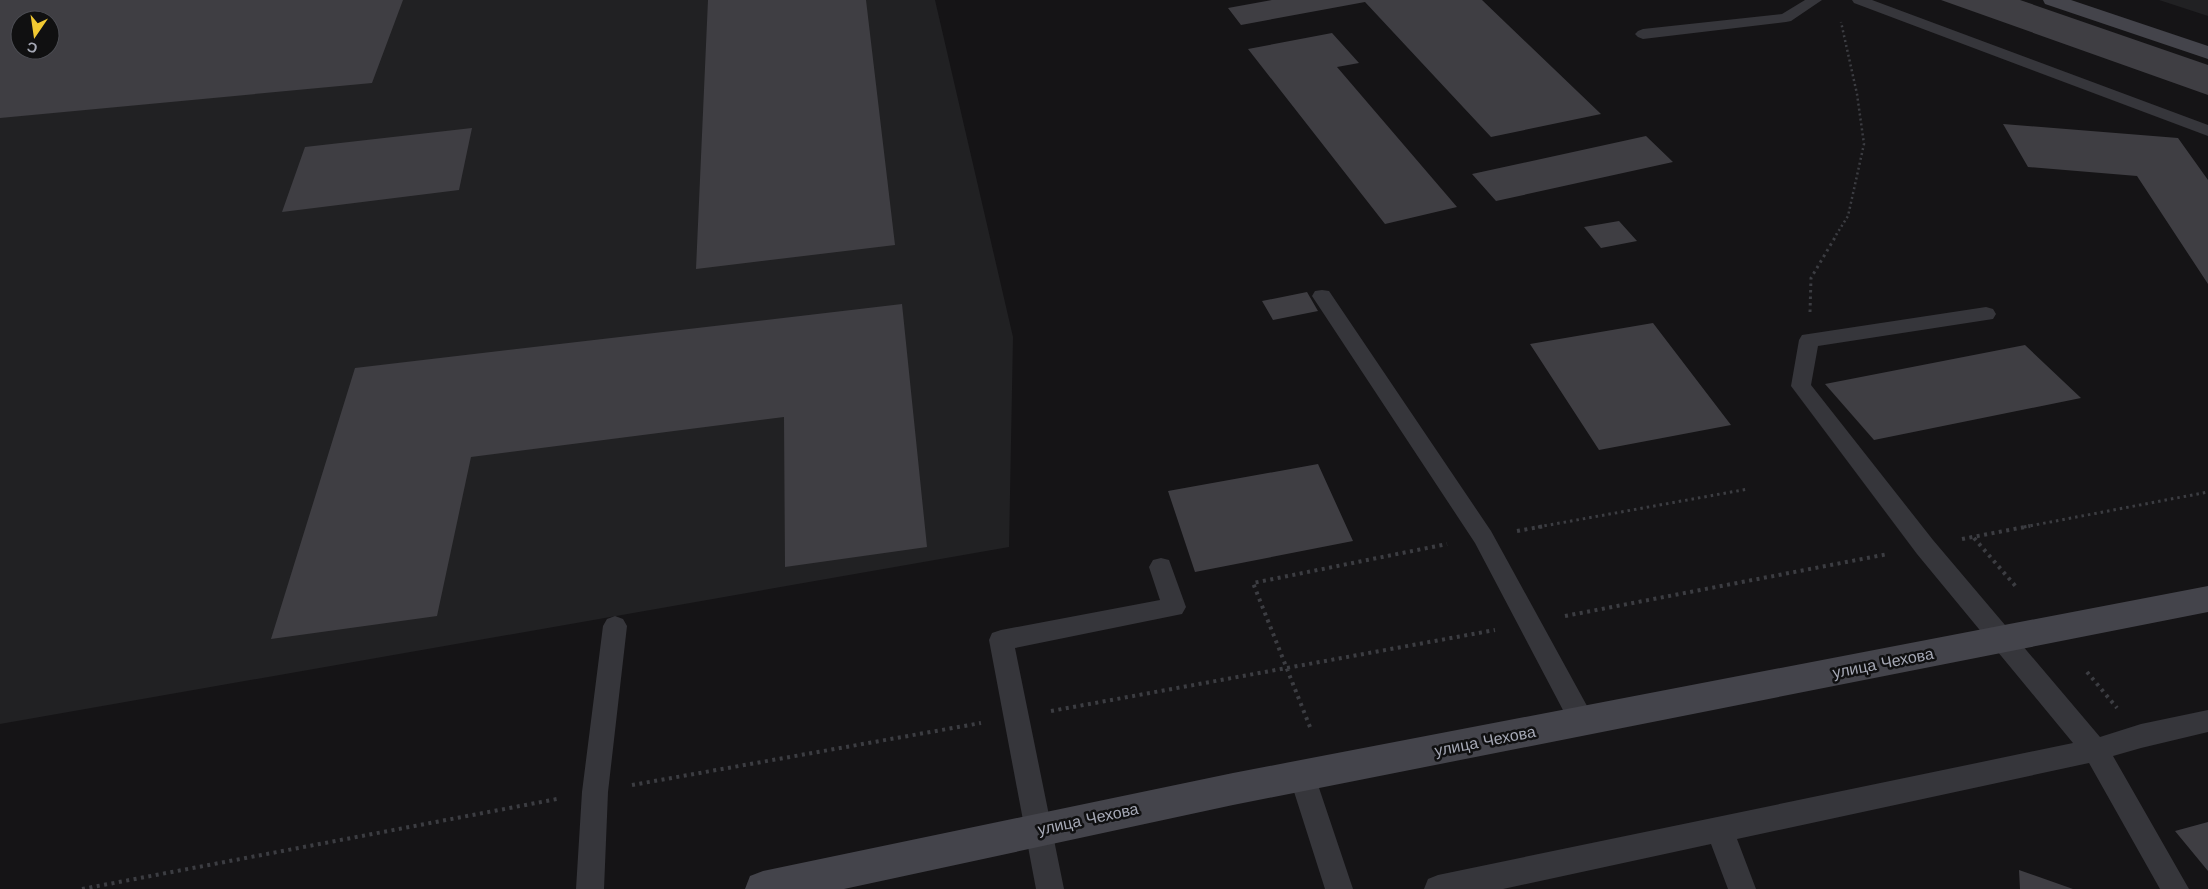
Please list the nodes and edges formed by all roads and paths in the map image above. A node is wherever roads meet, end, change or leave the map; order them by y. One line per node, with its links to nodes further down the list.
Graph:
1 (1814, 0): 5 (lane)
2 (1859, 0): 7 (lane)
3 (2052, 0): 6 (main road)
4 (1839, 16): 10 (path)
5 (1643, 34)
6 (2208, 53)
7 (2208, 132)
8 (1322, 296): 13 (lane)
9 (1986, 314): 10 (lane)
10 (1809, 340): 15 (lane)
11 (1748, 488): 13 (path)
12 (2208, 492): 14 (path)
13 (1483, 537): 19 (lane); 22 (path)
14 (1974, 537): 15 (path); 17 (path)
15 (1925, 547): 19 (path); 21 (lane)
16 (1160, 567): 24 (lane)
17 (2018, 589)
18 (2208, 599): 21 (main road, улица Чехова)
19 (1530, 623): 22 (path); 26 (lane)
20 (615, 626): 31 (lane)
21 (2003, 640): 26 (main road, улица Чехова); 29 (lane)
22 (1288, 669): 24 (path); 27 (path)
23 (2087, 672): 28 (path)
24 (1016, 717): 31 (path); 33 (lane)
25 (2208, 721): 28 (lane)
26 (1583, 723): 30 (main road, улица Чехова)
27 (1310, 727)
28 (2141, 736): 29 (lane)
29 (2095, 750): 32 (lane); 41 (lane)
30 (1302, 776): 33 (main road, улица Чехова); 38 (lane)
31 (595, 792): 34 (path); 35 (lane)
32 (1719, 828): 39 (lane); 40 (lane)
33 (1038, 829): 36 (main road, улица Чехова); 37 (lane)
34 (82, 889)
35 (590, 889)
36 (764, 889)
37 (1050, 889)
38 (1339, 889)
39 (1438, 889)
40 (1742, 889)
41 (2175, 889)

